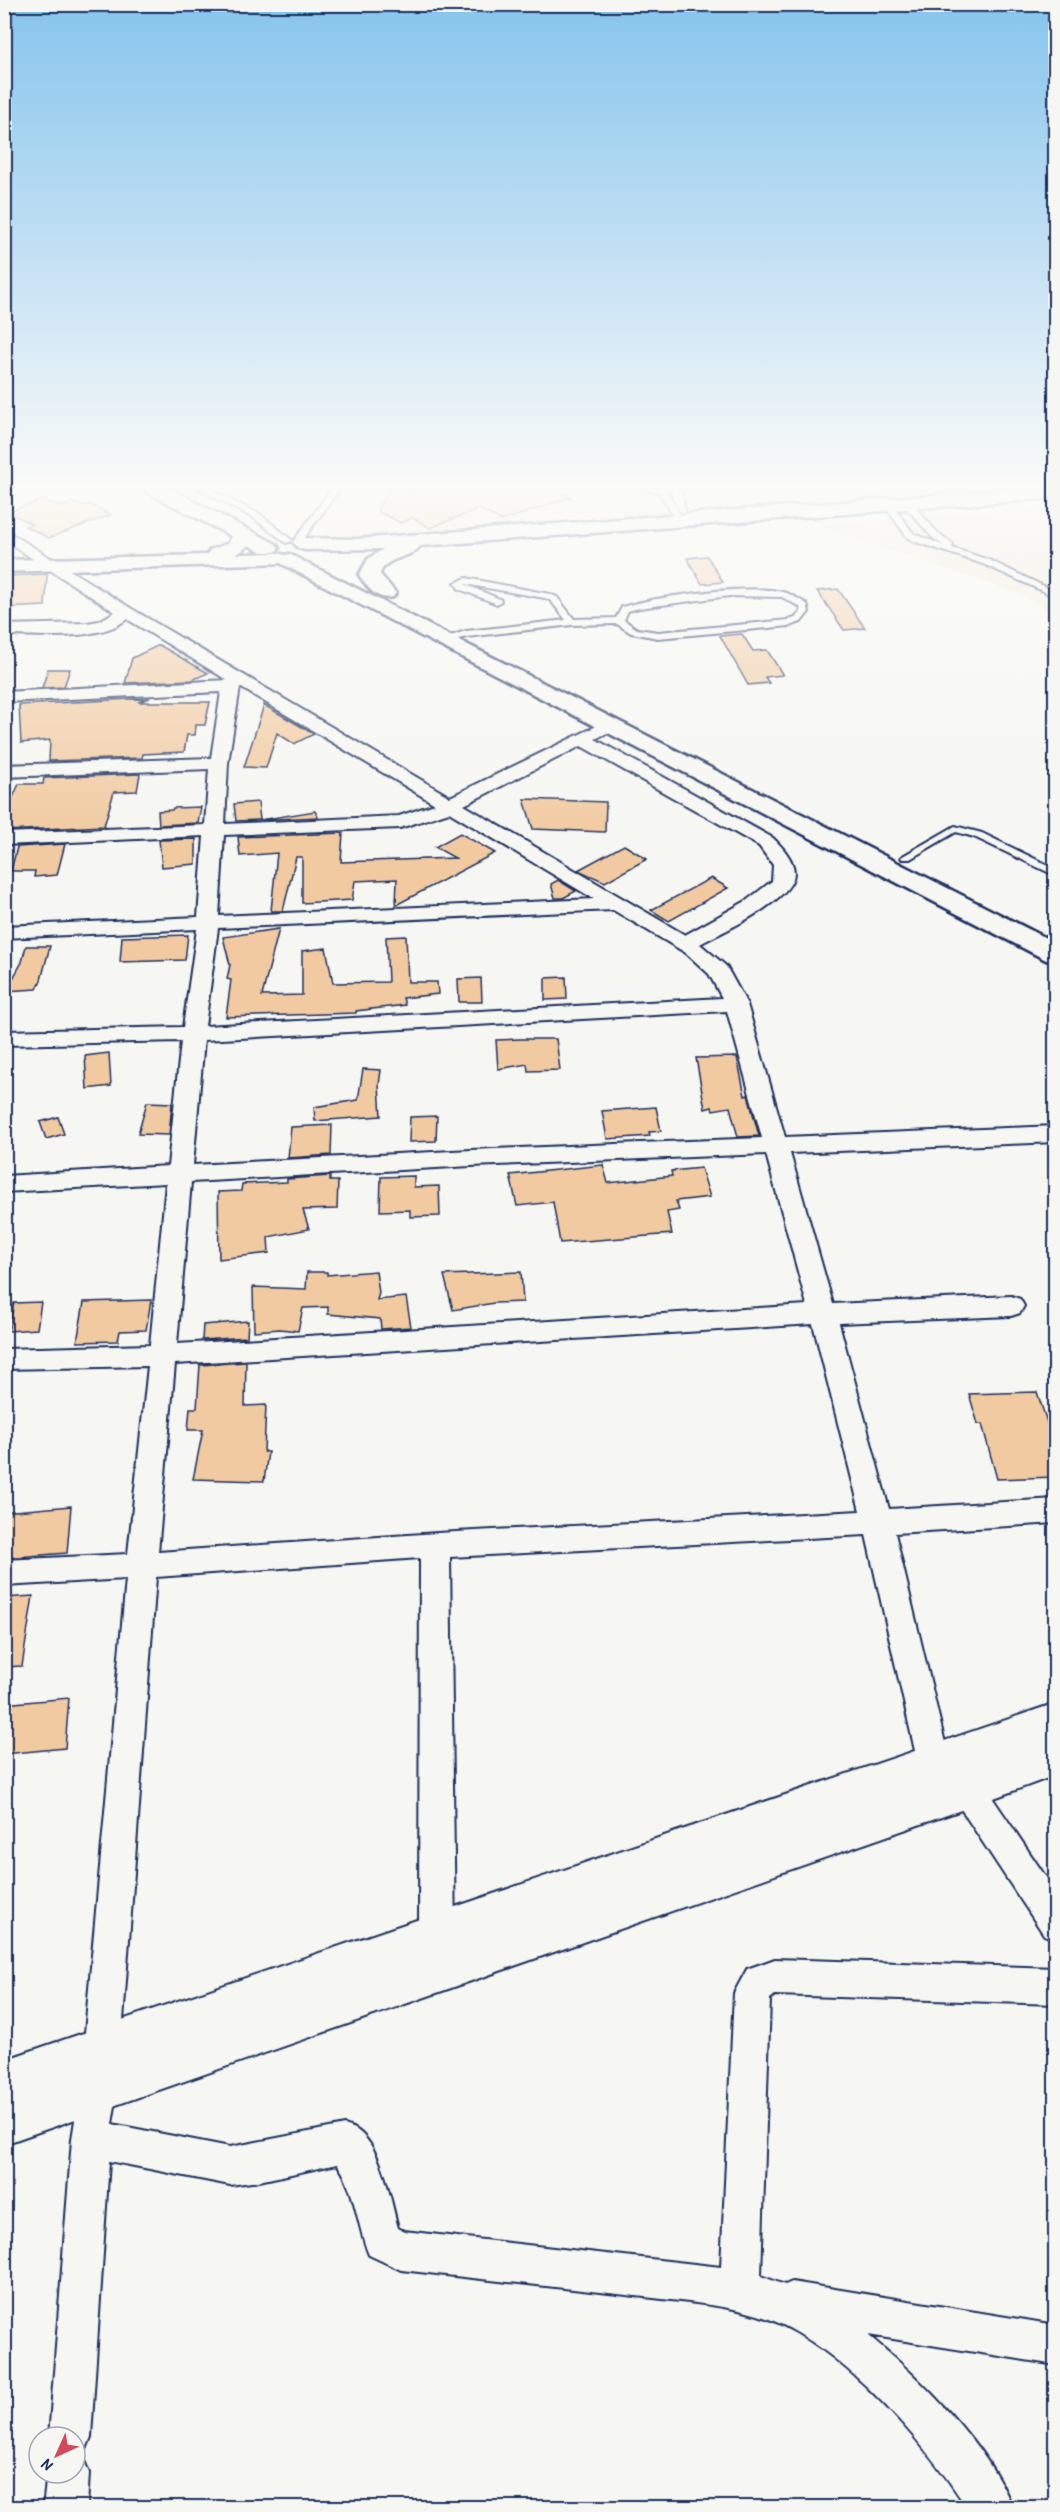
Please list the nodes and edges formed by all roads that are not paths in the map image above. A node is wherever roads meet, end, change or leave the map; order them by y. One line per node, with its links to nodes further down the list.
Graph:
1 (114, 604): 7 (street)
2 (395, 604): 11 (main road)
3 (404, 604): 11 (main road)
4 (558, 604): 9 (lane)
5 (639, 604): 8 (lane)
6 (801, 604): 8 (lane)
7 (126, 612): 10 (street); 12 (street)
8 (619, 621): 9 (lane)
9 (572, 622): 11 (lane)
10 (4, 630)
11 (457, 637): 14 (main road); 21 (main road)
12 (234, 682): 13 (street); 16 (street); 18 (street)
13 (4, 697)
14 (609, 725): 15 (street); 28 (main road)
15 (582, 739): 18 (street); 27 (street)
16 (219, 763): 17 (street); 19 (street)
17 (4, 771)
18 (451, 804): 19 (street); 23 (street)
19 (214, 831): 20 (street); 24 (street)
20 (4, 839)
21 (906, 857): 22 (lane); 26 (main road)
22 (1056, 873)
23 (618, 904): 24 (street); 27 (street)
24 (207, 923): 25 (street); 30 (street)
25 (4, 932)
26 (1056, 933)
27 (684, 944): 29 (street)
28 (1056, 954)
29 (736, 1004): 30 (street); 33 (street)
30 (193, 1034): 31 (street); 34 (street)
31 (4, 1038)
32 (1056, 1134): 33 (street)
33 (774, 1146): 34 (street); 37 (street)
34 (180, 1174): 35 (street); 38 (street)
35 (4, 1184)
36 (1011, 1306): 37 (street)
37 (823, 1314): 38 (street); 41 (street)
38 (164, 1355): 39 (street); 43 (street)
39 (4, 1359)
40 (1056, 1511): 41 (street)
41 (878, 1523): 42 (street); 47 (street)
42 (435, 1546): 43 (street); 49 (street)
43 (142, 1567): 44 (street); 51 (street)
44 (4, 1574)
45 (1056, 1722): 47 (street)
46 (1056, 1756): 47 (street)
47 (950, 1776): 48 (street); 49 (street); 51 (street)
48 (1054, 1915)
49 (437, 1935): 51 (street)
50 (1056, 1986): 55 (street)
51 (100, 2070): 52 (street); 53 (street); 54 (street)
52 (4, 2083)
53 (4, 2121)
54 (91, 2139): 55 (street); 57 (street)
55 (749, 2294): 56 (street); 60 (street)
56 (1056, 2345)
57 (71, 2425)
58 (67, 2485): 59 (street)
59 (65, 2508)
60 (992, 2508)

